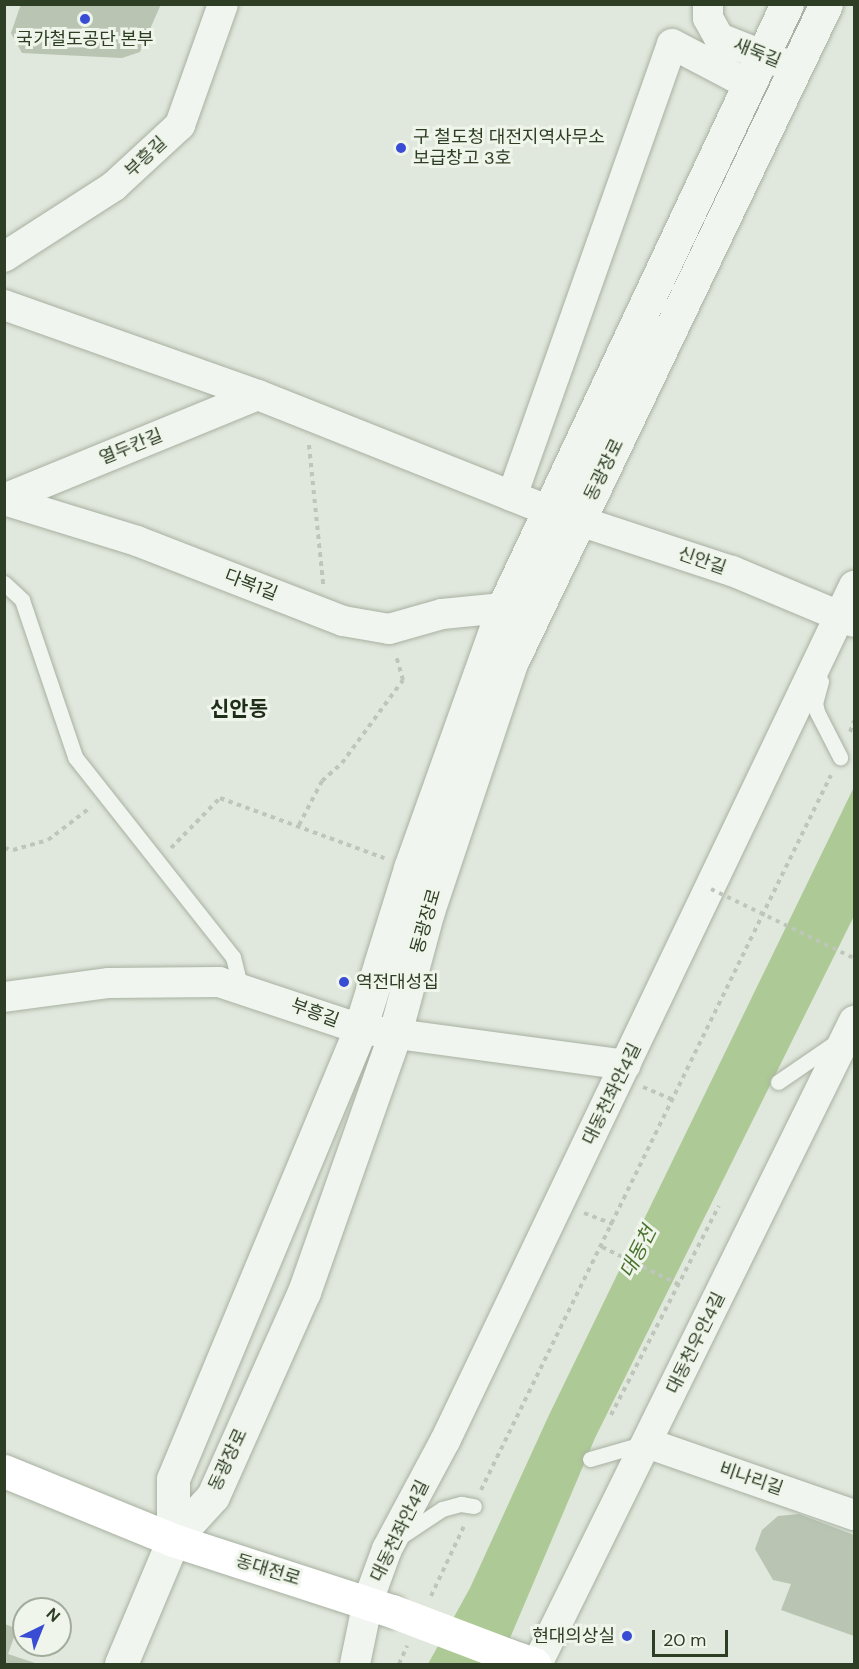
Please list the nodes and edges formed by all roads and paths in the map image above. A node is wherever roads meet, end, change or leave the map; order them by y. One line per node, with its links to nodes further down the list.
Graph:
1 (223, 4): 8 (street, 부흥길)
2 (708, 4): 5 (street, 새둑길)
3 (787, 4): 5 (street, 동광장로)
4 (826, 4): 6 (street, 동광장로)
5 (764, 56): 6 (street, 새둑길); 7 (street, 동광장로)
6 (796, 69): 15 (street, 동광장로)
7 (750, 85): 12 (street); 14 (street, 동광장로)
8 (4, 257)
9 (4, 305): 10 (street, 신안길)
10 (258, 395): 11 (street, 신안길); 13 (street, 열두칸길)
11 (306, 416): 12 (street, 신안길); 19 (path)
12 (512, 496): 14 (street, 신안길)
13 (4, 500): 19 (street, 다복1길)
14 (549, 511): 15 (street, 신안길); 18 (street, 동광장로)
15 (580, 520): 20 (street, 신안길); 35 (street, 동광장로)
16 (4, 583): 24 (lane)
17 (855, 586): 20 (street, 대동천좌안4길)
18 (503, 608): 21 (street, 다복1길); 28 (street, 동광장로)
19 (326, 614): 21 (street, 다복1길)
20 (849, 619): 23 (lane); 29 (street, 대동천좌안4길)
21 (389, 629): 25 (path)
22 (855, 721): 23 (path)
23 (840, 757): 39 (path)
24 (106, 796): 26 (path); 27 (lane)
25 (299, 825): 27 (path); 28 (path)
26 (4, 848)
27 (158, 862): 31 (lane)
28 (410, 868): 33 (street, 동광장로)
29 (711, 890): 30 (path, bridge); 36 (street, 대동천좌안4길)
30 (855, 958)
31 (240, 986): 32 (street, 부흥길); 33 (street, 부흥길)
32 (4, 998)
33 (360, 1029): 35 (street, 부흥길); 51 (street, 동광장로)
34 (851, 1032): 37 (lane); 46 (street, 대동천우안4길)
35 (395, 1034): 36 (street, 부흥길); 51 (street, 동광장로)
36 (626, 1065): 52 (street, 대동천좌안4길)
37 (778, 1082)
38 (650, 1090): 39 (path)
39 (674, 1100): 42 (path)
40 (719, 1206): 44 (path)
41 (585, 1214): 42 (path)
42 (613, 1224): 43 (path)
43 (602, 1247): 44 (path); 49 (path)
44 (678, 1284): 45 (path)
45 (611, 1415)
46 (647, 1443): 47 (lane); 50 (street, 비나리길); 56 (street, 대동천우안4길)
47 (590, 1459)
48 (4, 1471): 51 (main road, 동대전로)
49 (474, 1506): 52 (lane); 53 (path)
50 (855, 1515)
51 (173, 1540): 54 (main road, 동대전로); 57 (street)
52 (387, 1549): 54 (street, 대동천좌안4길)
53 (428, 1602)
54 (380, 1606): 56 (main road, 동대전로, bridge); 58 (street, 대동천좌안4길)
55 (409, 1644): 59 (path)
56 (526, 1661)
57 (121, 1665)
58 (355, 1665)
59 (399, 1665)

